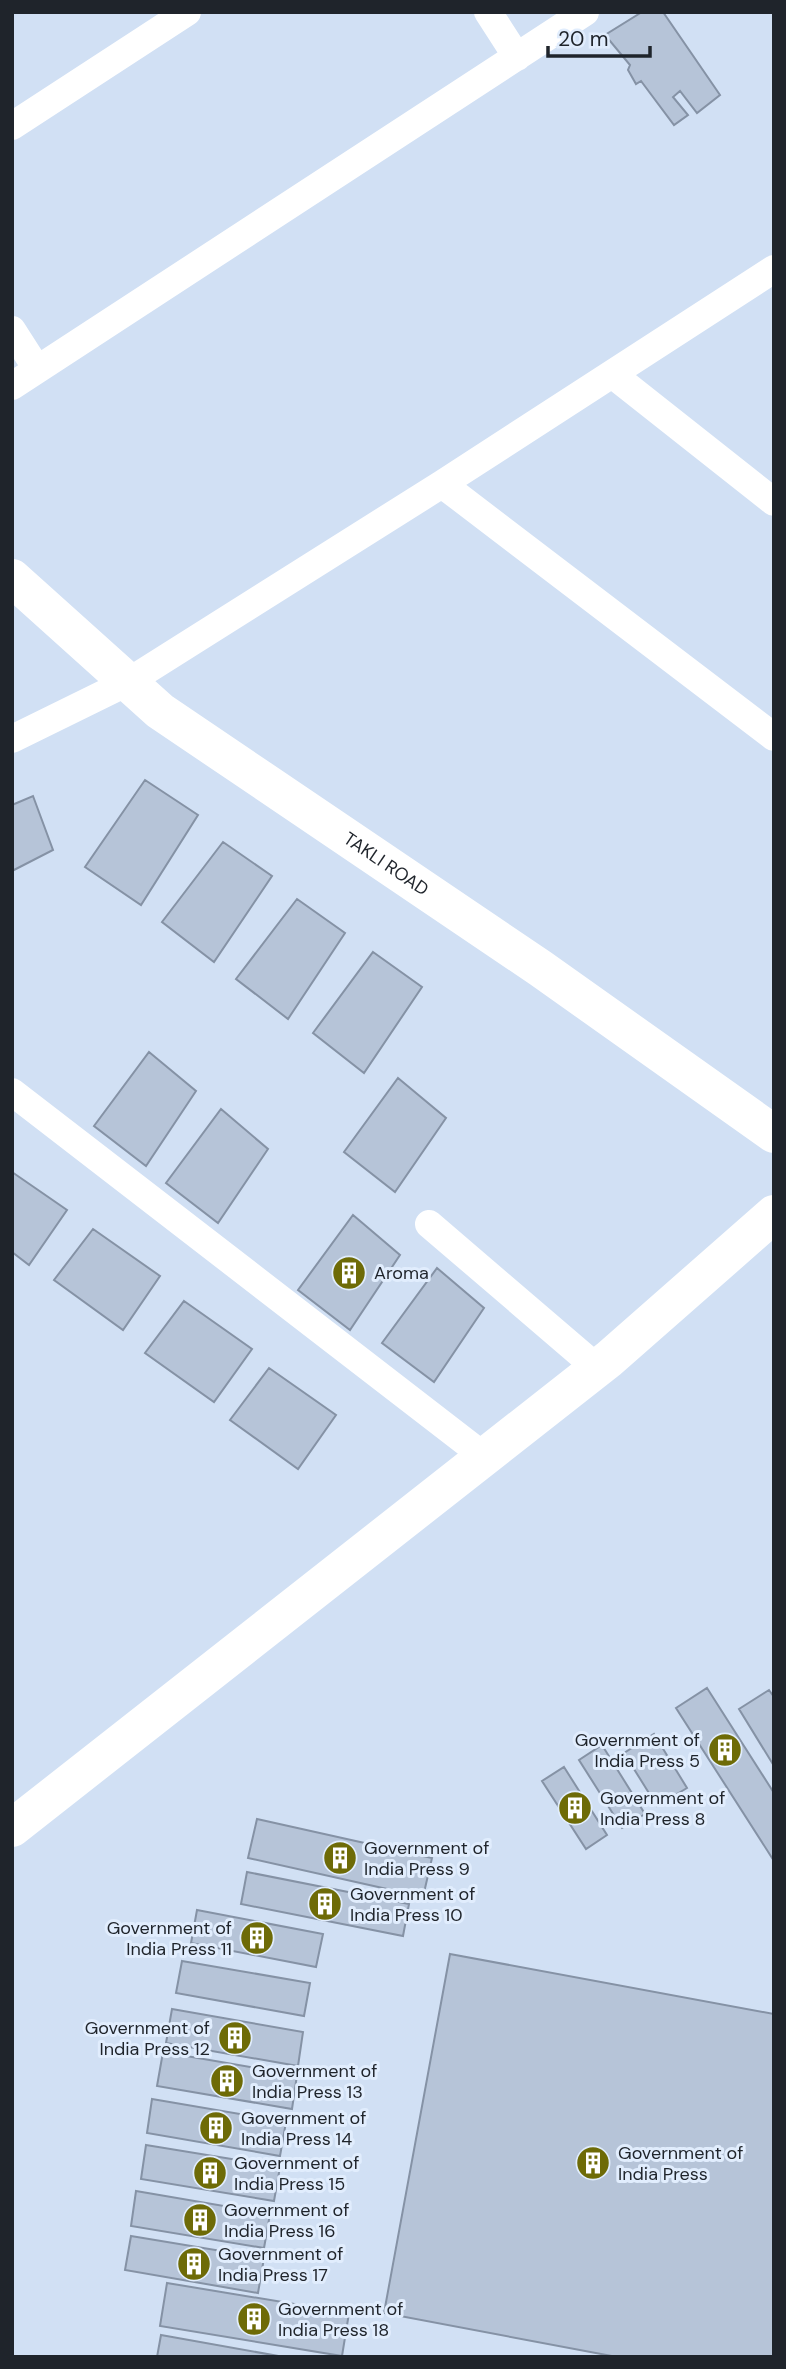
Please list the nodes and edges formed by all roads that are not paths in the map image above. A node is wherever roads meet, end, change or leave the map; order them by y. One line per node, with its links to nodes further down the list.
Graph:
1 (187, 12): 5 (street)
2 (488, 12): 4 (street)
3 (585, 12): 4 (street)
4 (517, 57): 8 (street)
5 (12, 126)
6 (774, 269): 9 (street)
7 (12, 330): 8 (street)
8 (37, 369): 10 (street)
9 (612, 374): 11 (street); 12 (street)
10 (12, 386)
11 (442, 484): 14 (street); 15 (street)
12 (774, 502)
13 (12, 578): 14 (main road, TAKLI ROAD)
14 (128, 682): 16 (street); 18 (main road, TAKLI ROAD)
15 (774, 737)
16 (12, 739)
17 (12, 1092): 22 (street)
18 (771, 1124)
19 (774, 1214): 21 (main road)
20 (429, 1224): 21 (street)
21 (597, 1368): 22 (main road)
22 (485, 1457): 23 (main road)
23 (12, 1828)

